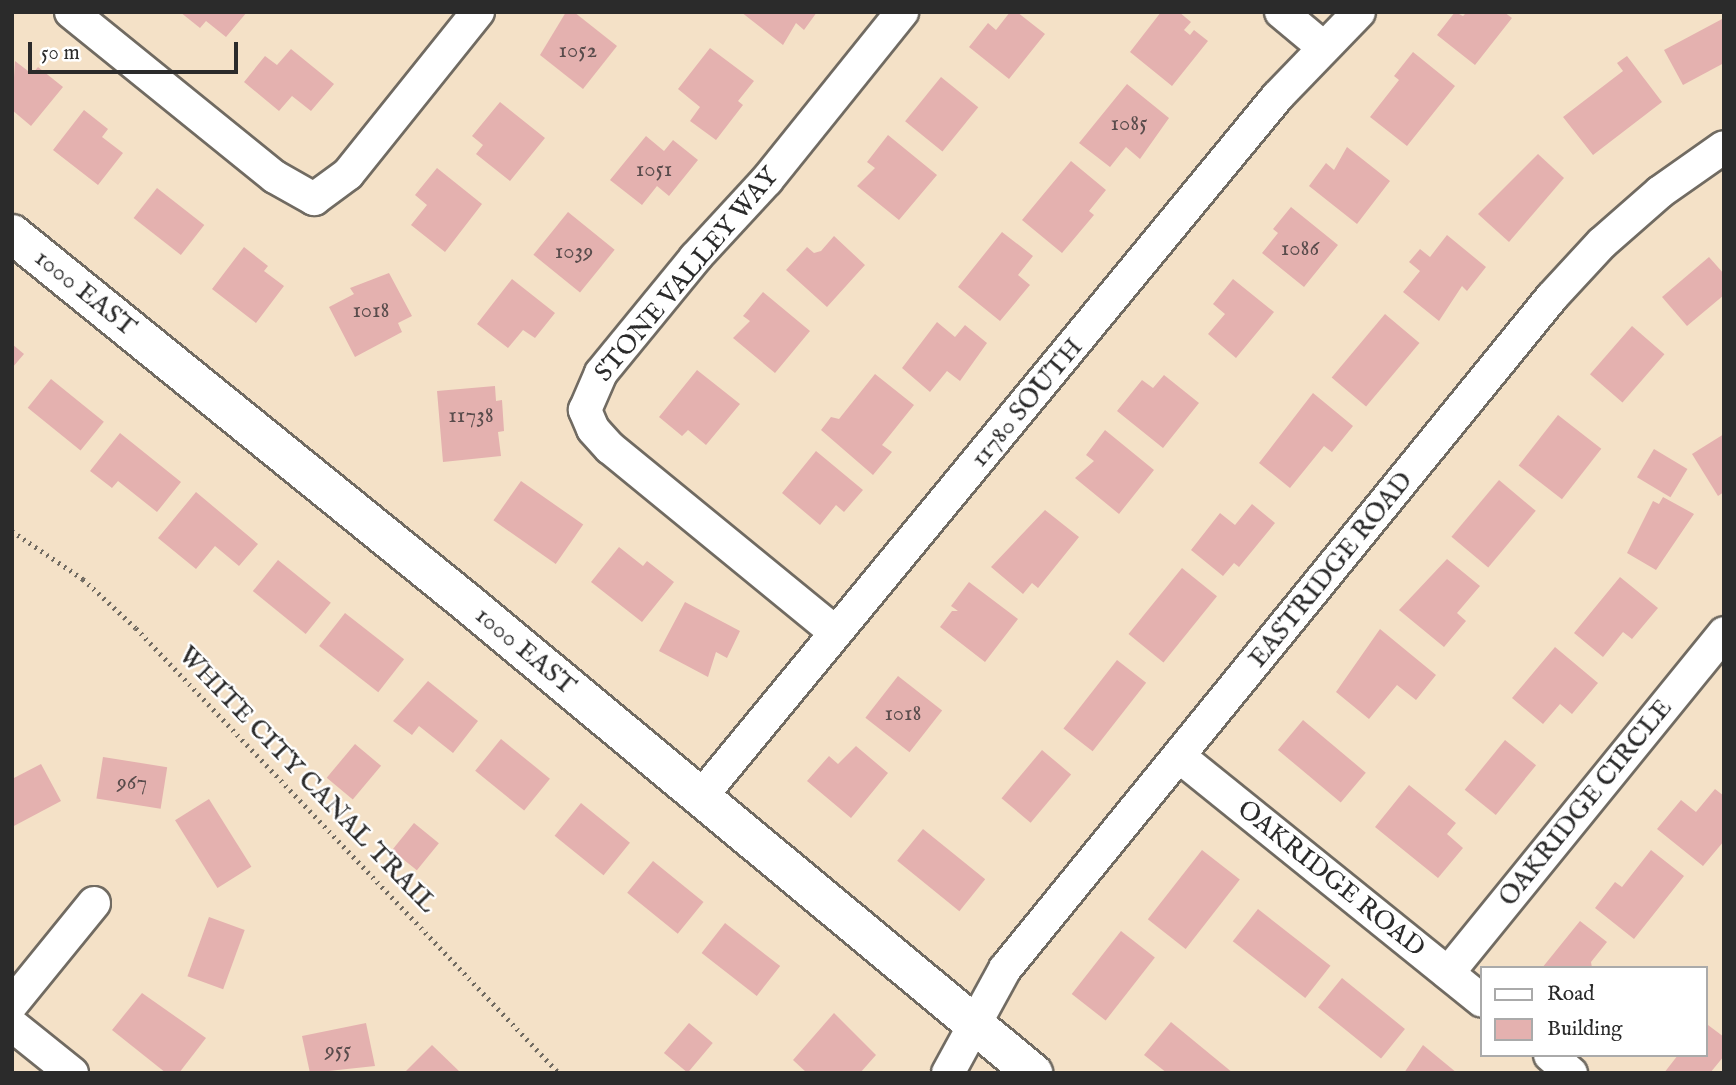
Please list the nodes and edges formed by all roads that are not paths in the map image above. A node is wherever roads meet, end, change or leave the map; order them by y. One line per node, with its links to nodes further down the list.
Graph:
1 (71, 12): 2 (street)
2 (478, 12)
3 (902, 12): 9 (street, STONE VALLEY WAY)
4 (1281, 12): 6 (street)
5 (1359, 12): 6 (street, 11780 SOUTH)
6 (1323, 47): 9 (street, 11780 SOUTH)
7 (1724, 147): 11 (street, EASTRIDGE ROAD)
8 (12, 234): 12 (street, 1000 EAST)
9 (835, 632): 12 (street, 11780 SOUTH)
10 (1724, 633): 14 (street, OAKRIDGE CIRCLE)
11 (1180, 757): 14 (street, OAKRIDGE ROAD); 18 (street, EASTRIDGE ROAD)
12 (699, 799): 18 (street, 1000 EAST)
13 (94, 902): 16 (street)
14 (1448, 973): 15 (street, OAKRIDGE ROAD)
15 (1480, 999)
16 (12, 1004)
17 (12, 1025): 20 (street)
18 (974, 1025): 21 (street, EASTRIDGE ROAD); 22 (street, 1000 EAST)
19 (1552, 1057): 23 (street)
20 (72, 1073)
21 (948, 1073)
22 (1033, 1073)
23 (1572, 1073)

